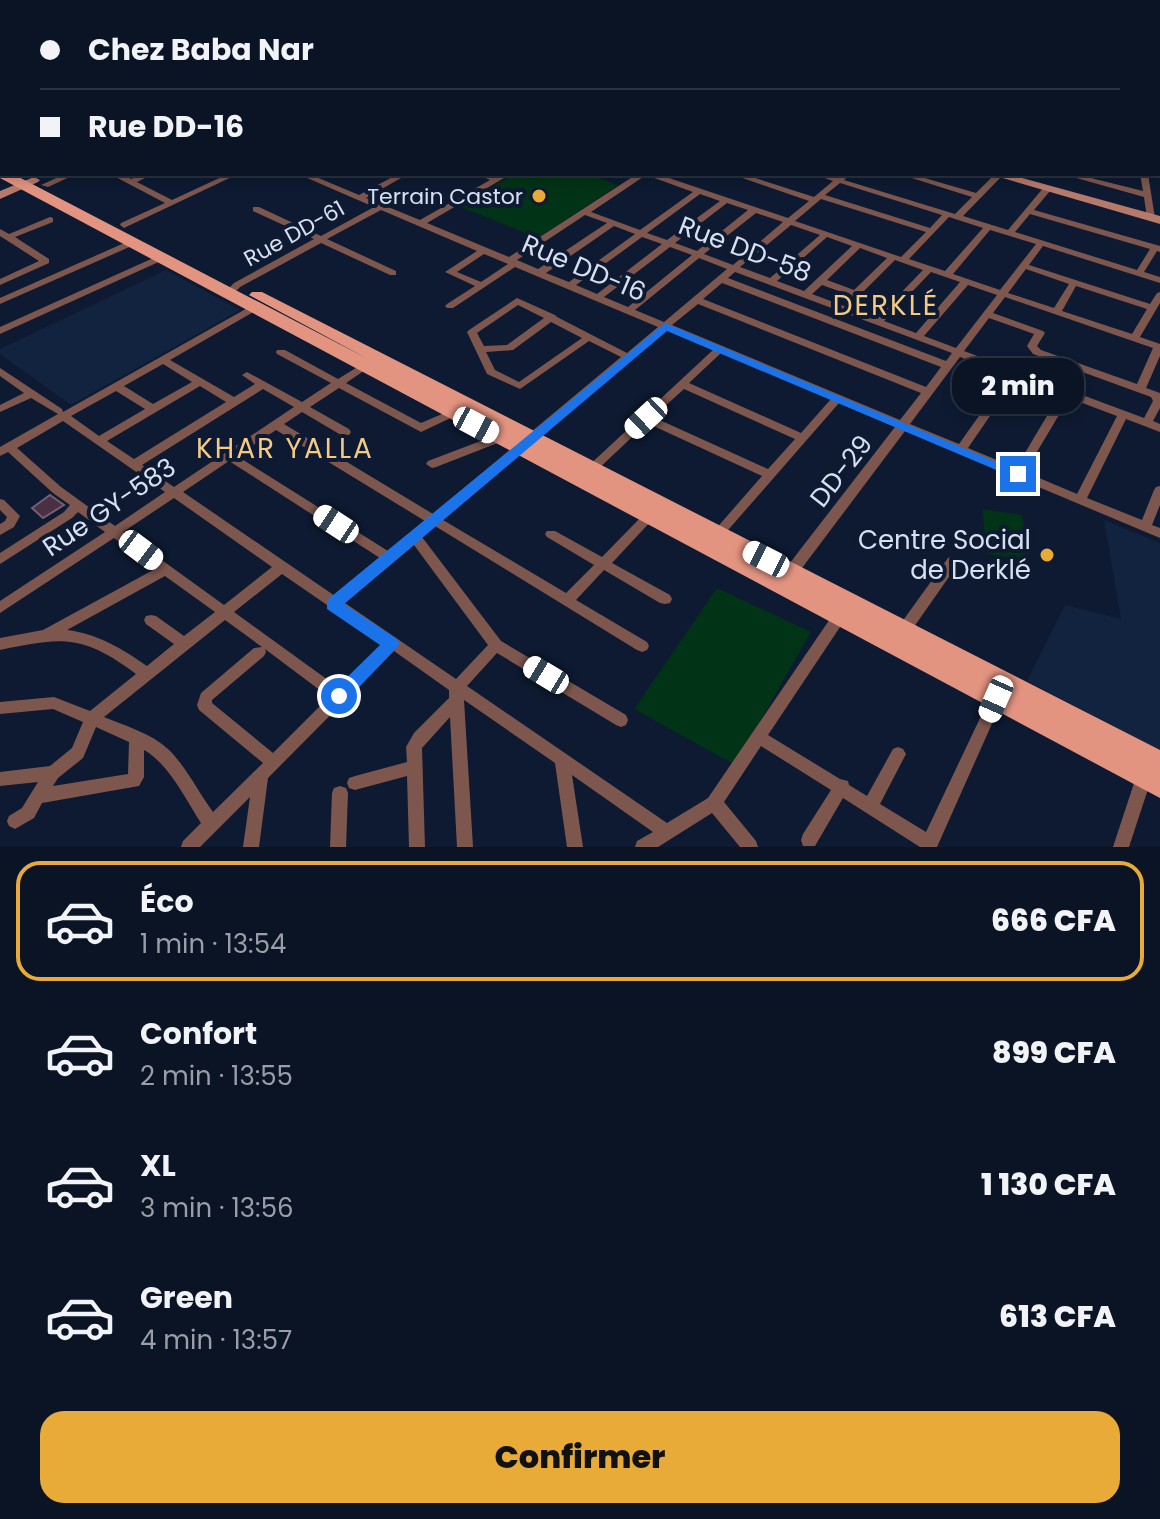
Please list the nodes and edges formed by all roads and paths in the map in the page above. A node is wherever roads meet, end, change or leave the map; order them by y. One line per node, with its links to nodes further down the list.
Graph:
1 (60, 176): 21 (street)
2 (118, 176): 22 (street)
3 (144, 176): 22 (street)
4 (230, 176): 34 (street)
5 (307, 176): 31 (street, Rue DD-16)
6 (397, 176): 31 (street)
7 (486, 176): 20 (street)
8 (504, 176): 20 (street)
9 (639, 176): 39 (street)
10 (655, 176): 26 (street)
11 (742, 176): 32 (street)
12 (910, 176): 29 (street)
13 (1000, 176): 29 (street)
14 (1004, 176): 25 (street)
15 (1068, 176): 25 (street)
16 (1073, 176): 24 (street)
17 (1112, 176): 24 (street)
18 (842, 177): 32 (street); 40 (street)
19 (1144, 177): 23 (street); 27 (street)
20 (497, 180): 44 (street)
21 (31, 181): 28 (street); 46 (main road); 55 (main road)
22 (131, 182): 34 (street)
23 (1160, 182)
24 (1106, 185): 27 (street)
25 (1053, 190): 38 (street); 41 (street)
26 (699, 191): 33 (street); 50 (street)
27 (1147, 194): 30 (street); 41 (street)
28 (0, 195)
29 (977, 196): 40 (street)
30 (1160, 196)
31 (359, 198): 35 (street, Rue DD-16)
32 (817, 198): 43 (street); 49 (street)
33 (726, 200): 37 (street); 57 (street)
34 (172, 203): 46 (street)
35 (380, 207): 44 (street, Rue DD-16); 54 (street, Rue DD-61)
36 (256, 209): 54 (street)
37 (754, 210): 43 (street); 63 (street)
38 (1029, 211): 48 (street); 51 (street)
39 (584, 212): 45 (street, Rue DD-58); 66 (street)
40 (952, 216): 47 (street); 49 (street)
41 (1155, 219)
42 (50, 220): 53 (street)
43 (790, 222): 52 (street); 68 (street)
44 (421, 223): 61 (street, Rue DD-16)
45 (613, 223): 50 (street, Rue DD-58); 71 (street)
46 (124, 225): 83 (main road)
47 (988, 227): 51 (street); 73 (street)
48 (1093, 229): 60 (street); 62 (street)
49 (932, 231): 65 (street)
50 (640, 233): 57 (street, Rue DD-58); 82 (street)
51 (1010, 233): 56 (street)
52 (826, 234): 58 (street); 79 (street)
53 (7, 237): 59 (street); 78 (street)
54 (320, 239): 70 (street); 83 (street, Rue DD-61)
55 (131, 243): 64 (main road); 90 (street)
56 (1041, 243): 62 (street); 67 (street, DD-29)
57 (670, 244): 63 (street, Rue DD-58); 88 (street)
58 (858, 245): 65 (street); 76 (street)
59 (0, 246)
60 (1158, 248): 72 (street)
61 (484, 250): 66 (street, Rue DD-16); 81 (street)
62 (1072, 253): 72 (street)
63 (699, 255): 68 (street, Rue DD-58); 96 (street)
64 (160, 258): 83 (main road); 102 (street)
65 (898, 258): 69 (street); 84 (street)
66 (513, 262): 71 (street, Rue DD-16); 81 (street)
67 (1024, 266): 80 (street); 85 (street, DD-29)
68 (734, 269): 74 (street); 79 (street, Rue DD-58)
69 (929, 269): 73 (street); 92 (street)
70 (393, 273)
71 (539, 273): 82 (street, Rue DD-16)
72 (1139, 273): 75 (street)
73 (947, 275): 77 (street)
74 (721, 279): 89 (street); 114 (street)
75 (1160, 280)
76 (820, 281): 84 (street); 86 (street)
77 (966, 281): 85 (street); 104 (street)
78 (0, 282)
79 (771, 282): 86 (street, Rue DD-58)
80 (1074, 282): 94 (street); 97 (street)
81 (481, 285): 91 (street)
82 (569, 286): 88 (street, Rue DD-16)
83 (233, 289): 93 (main road); 146 (main road)
84 (856, 294): 92 (street); 95 (street)
85 (1003, 294): 97 (street); 98 (street, DD-29)
86 (806, 295): 95 (street, Rue DD-58)
87 (1160, 295): 94 (street)
88 (597, 298): 96 (street, Rue DD-16)
89 (697, 300): 101 (street); 126 (street)
90 (0, 301)
91 (450, 306)
92 (892, 307): 100 (street)
93 (254, 308): 112 (street); 113 (main road)
94 (1153, 308): 105 (street)
95 (842, 309): 100 (street, Rue DD-58)
96 (628, 311): 101 (street, Rue DD-16)
97 (1057, 312): 105 (street)
98 (988, 314): 110 (street, DD-29); 125 (street)
99 (552, 317): 103 (street); 107 (street); 107 (street)
100 (878, 322): 104 (street, Rue DD-58)
101 (665, 326): 108 (street, Rue DD-16); 111 (street)
102 (0, 331)
103 (589, 337): 107 (street); 111 (street)
104 (918, 337): 110 (street, Rue DD-58)
105 (1135, 338): 106 (street)
106 (1160, 347): 115 (street)
107 (479, 349)
108 (720, 349): 122 (street); 129 (street, Rue DD-16)
109 (281, 352): 121 (street)
110 (959, 353): 114 (street, DD-29); 116 (street, Rue DD-58)
111 (628, 357): 146 (street)
112 (162, 359): 120 (street); 124 (street)
113 (364, 366): 121 (street, Rue GY-583); 134 (main road)
114 (948, 366): 126 (street, DD-29)
115 (1148, 369): 118 (street); 125 (street)
116 (1014, 373): 128 (street, Rue DD-58); 148 (street)
117 (2, 374): 127 (street)
118 (1160, 374)
119 (247, 375): 123 (street)
120 (199, 382): 130 (street); 133 (street)
121 (340, 384): 131 (street, Rue GY-583); 134 (street)
122 (682, 384): 137 (street); 144 (street)
123 (261, 385): 130 (street); 131 (street)
124 (116, 386): 133 (street); 135 (street)
125 (1140, 389): 138 (street)
126 (928, 392): 140 (street, DD-29)
127 (32, 393): 132 (street); 135 (street)
128 (1066, 393): 136 (street, Rue DD-58); 153 (street)
129 (838, 398): 140 (street, Rue DD-16); 144 (street)
130 (234, 402): 151 (street)
131 (302, 408): 139 (street, Rue GY-583); 142 (street)
132 (0, 409)
133 (153, 409): 145 (street)
134 (453, 413): 143 (main road)
135 (60, 414): 145 (street); 147 (street)
136 (1123, 414): 138 (street, Rue DD-58); 157 (street)
137 (646, 418): 152 (street); 154 (street)
138 (1147, 423): 141 (street, Rue DD-58)
139 (277, 425): 149 (street, Rue GY-583); 161 (street)
140 (903, 426): 148 (street, Rue DD-16); 175 (street, DD-29)
141 (1160, 428)
142 (345, 432)
143 (499, 438): 146 (main road); 150 (street)
144 (803, 438): 154 (street)
145 (99, 441): 151 (street)
146 (526, 444): 152 (main road); 160 (main road); 161 (street)
147 (4, 450): 159 (street)
148 (961, 450): 153 (street, Rue DD-16)
149 (229, 456): 156 (street, Rue GY-583); 169 (street)
150 (432, 464)
151 (133, 465): 156 (street)
152 (591, 469): 167 (main road)
153 (1018, 474): 157 (street, Rue DD-16)
154 (770, 475): 167 (street)
155 (1160, 490): 162 (street)
156 (173, 493): 164 (street, Rue GY-583); 173 (street)
157 (1080, 500): 162 (street, Rue DD-16)
158 (0, 503): 163 (street)
159 (78, 504): 164 (street); 170 (street)
160 (649, 516): 172 (street); 181 (main road)
161 (433, 521): 168 (street); 177 (street)
162 (1145, 527): 165 (street, Rue DD-16)
163 (0, 530)
164 (115, 531): 174 (street); 179 (street, Rue GY-583)
165 (1160, 533)
166 (551, 534): 172 (street)
167 (718, 534): 175 (main road)
168 (414, 536): 169 (street); 188 (street)
169 (389, 558): 178 (street)
170 (0, 559)
171 (953, 561): 183 (street)
172 (603, 563): 176 (street); 177 (street)
173 (280, 568): 178 (street); 180 (street)
174 (166, 569): 180 (street); 184 (street)
175 (791, 572): 183 (main road)
176 (665, 599)
177 (568, 600): 189 (street)
178 (333, 605): 187 (street)
179 (0, 608)
180 (224, 612): 185 (street); 193 (street)
181 (839, 617): 194 (main road); 198 (street)
182 (151, 620): 185 (street)
183 (904, 630): 206 (main road)
184 (46, 635): 186 (street); 191 (street)
185 (183, 643): 191 (street)
186 (0, 644)
187 (392, 644): 192 (street); 193 (street)
188 (496, 645): 192 (street); 197 (street)
189 (642, 646)
190 (259, 652): 202 (street)
191 (145, 673): 196 (street)
192 (456, 694): 201 (street); 203 (street); 224 (street)
193 (339, 696): 202 (street)
194 (996, 699): 206 (main road); 219 (street)
195 (0, 708): 196 (street)
196 (92, 718): 199 (street); 204 (street)
197 (621, 720)
198 (759, 737): 209 (street); 212 (street)
199 (137, 738): 211 (street); 215 (street)
200 (898, 754): 213 (street)
201 (562, 761): 216 (street); 225 (street)
202 (273, 762): 205 (street)
203 (415, 767): 208 (street); 223 (street)
204 (53, 773): 207 (street); 211 (street)
205 (261, 775): 215 (street); 221 (street)
206 (1155, 775): 228 (street)
207 (0, 779)
208 (355, 783)
209 (842, 786): 213 (street); 217 (street)
210 (340, 793): 222 (street)
211 (37, 796): 214 (street)
212 (714, 803): 216 (street); 227 (street)
213 (871, 804): 218 (street)
214 (15, 821)
215 (211, 824): 220 (street)
216 (667, 832): 226 (street)
217 (809, 840)
218 (909, 840): 219 (street)
219 (929, 846)
220 (189, 847)
221 (251, 847)
222 (338, 847)
223 (417, 847)
224 (465, 847)
225 (575, 847)
226 (643, 847)
227 (750, 847)
228 (1121, 847)

